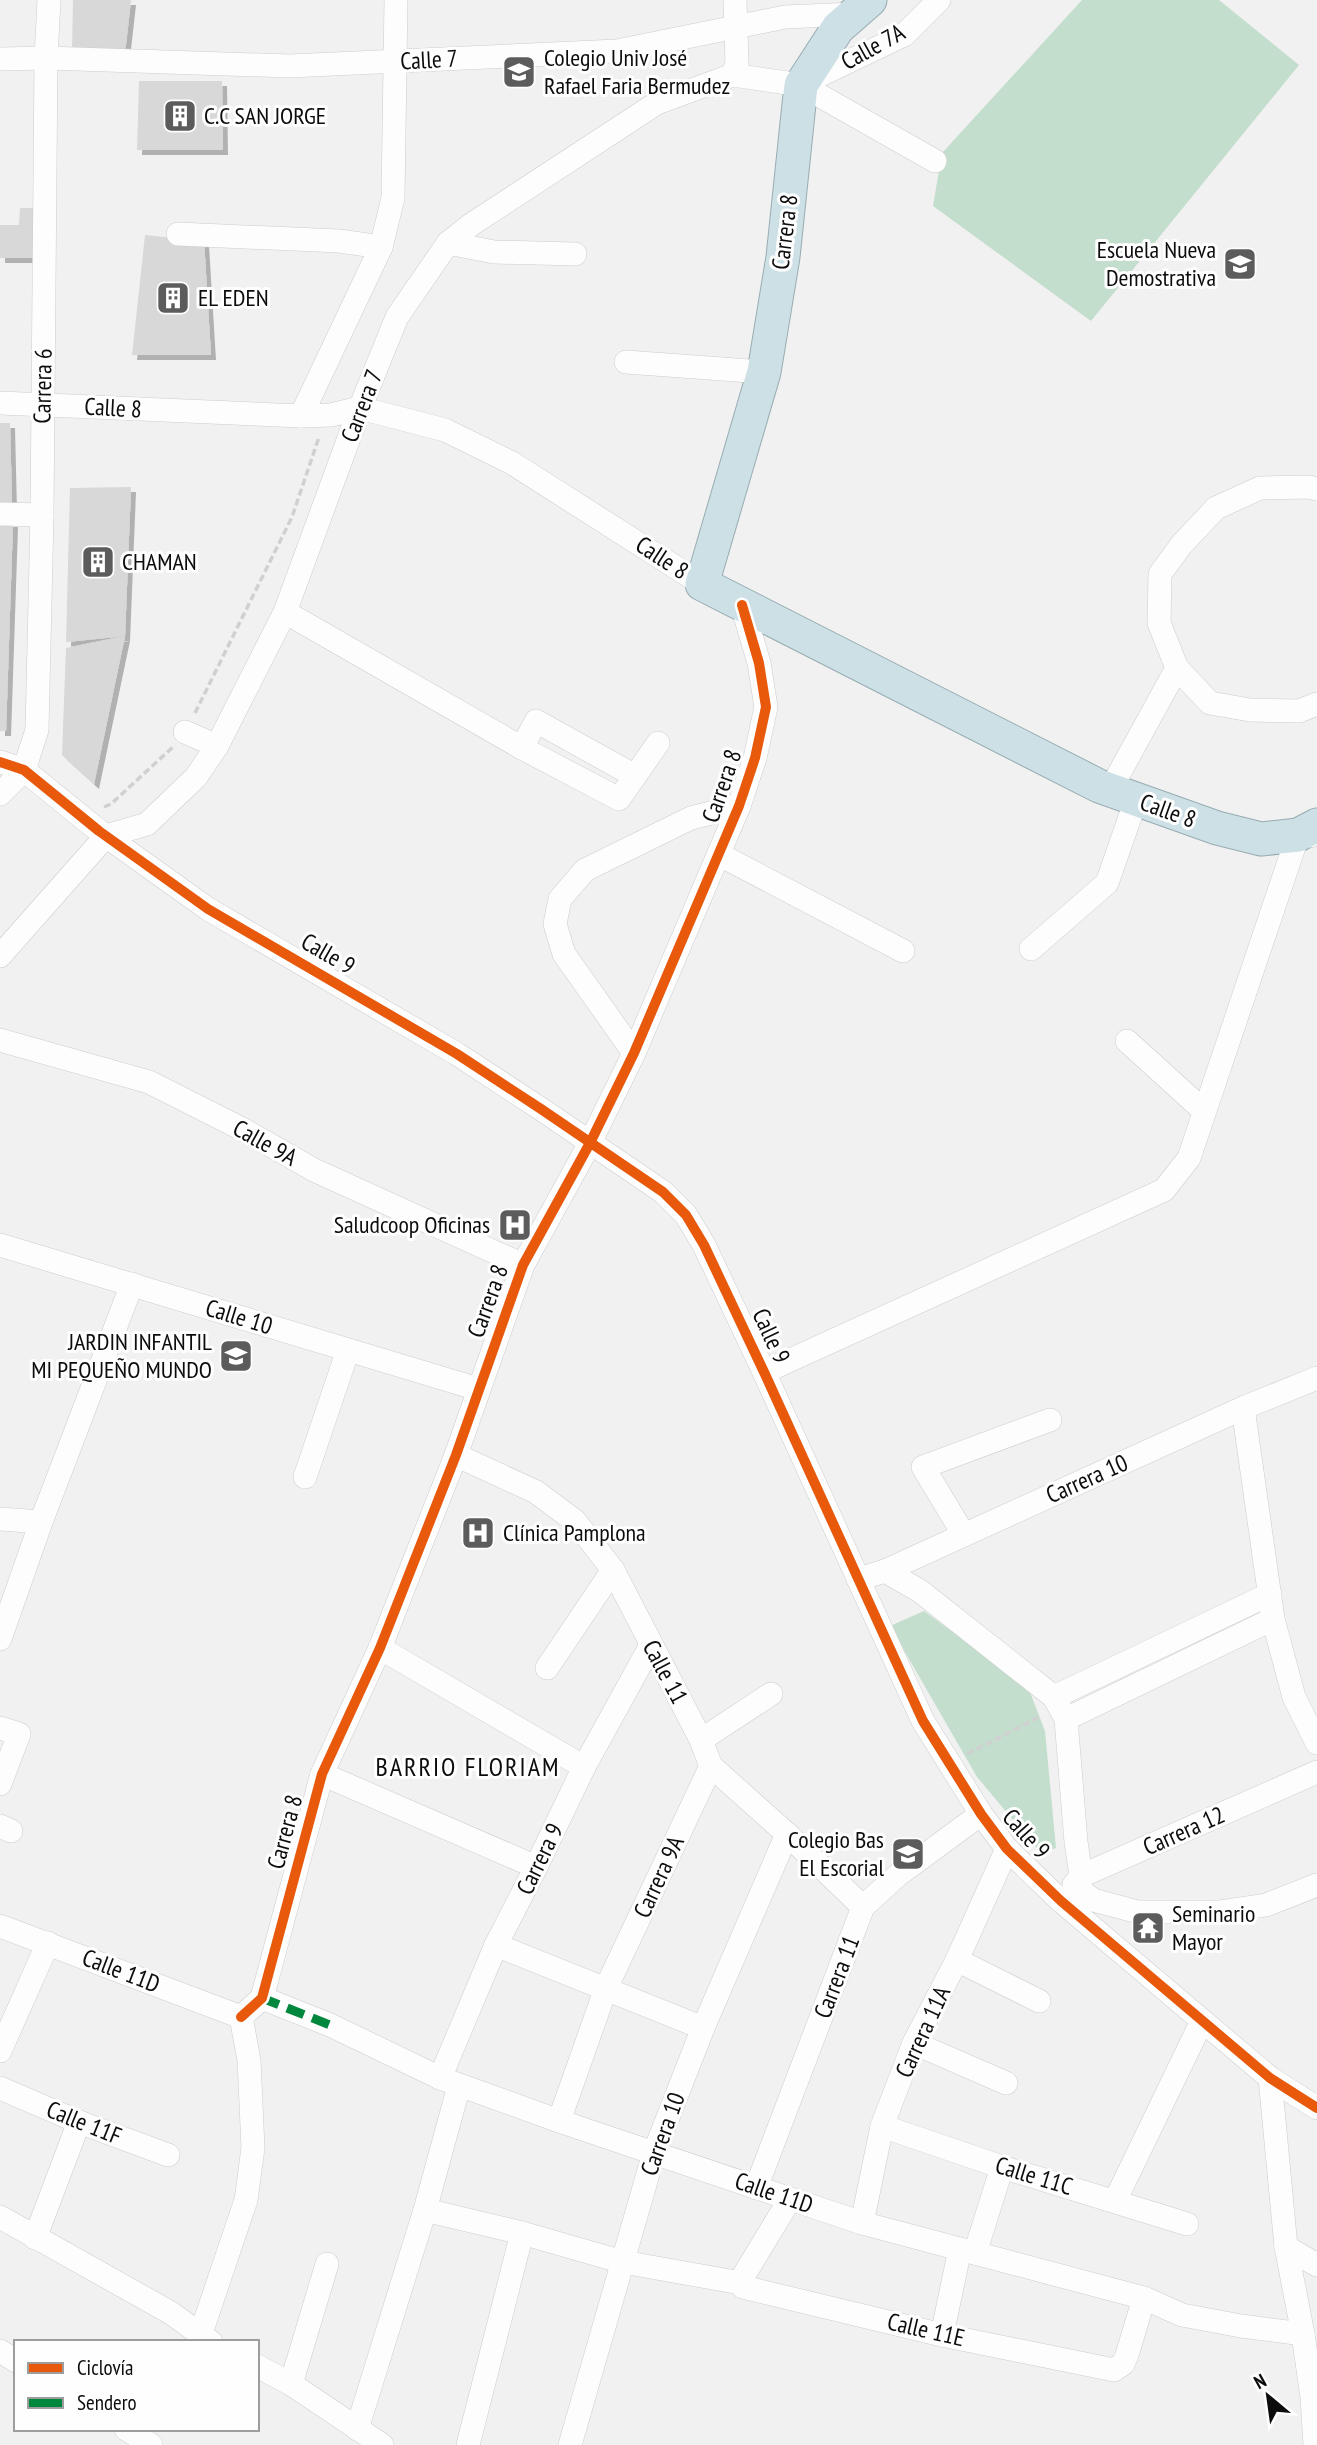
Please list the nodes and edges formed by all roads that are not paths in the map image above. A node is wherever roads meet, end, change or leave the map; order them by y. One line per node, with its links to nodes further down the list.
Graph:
1 (50, 0): 7 (street, Carrera 6)
2 (396, 0): 9 (street, Carrera 7)
3 (735, 0): 6 (street)
4 (939, 0): 10 (street, Calle 7A)
5 (854, 14): 6 (street, Calle 7); 10 (highway, Carrera 8)
6 (735, 54): 9 (street, Calle 7); 10 (street, Carrera 7); 13 (street, Carrera 7)
7 (46, 58): 8 (street, Calle 7); 9 (street, Calle 7); 19 (street, Carrera 6)
8 (0, 59)
9 (395, 62): 14 (street, Carrera 7)
10 (808, 74): 11 (street); 17 (highway, Carrera 8)
11 (935, 161)
12 (178, 234): 14 (street)
13 (448, 243): 15 (street); 20 (street, Carrera 7)
14 (381, 247): 21 (street, Carrera 7)
15 (575, 254)
16 (626, 362): 17 (street)
17 (764, 372): 25 (highway, Carrera 8)
18 (0, 403): 19 (street, Calle 8)
19 (42, 404): 21 (street, Calle 8); 24 (street, Carrera 6)
20 (341, 412): 21 (street, Calle 8); 25 (street, Calle 8); 27 (street, Carrera 7)
21 (301, 416)
22 (1317, 489): 28 (street)
23 (0, 514): 24 (street)
24 (42, 515): 32 (street, Carrera 6)
25 (702, 584): 26 (highway, Calle 8)
26 (742, 605): 34 (highway, Calle 8); 35 (street, Carrera 8)
27 (285, 612): 30 (street); 36 (street, Carrera 7)
28 (1177, 668): 29 (street); 34 (street)
29 (1317, 704)
30 (658, 744)
31 (0, 762): 32 (street, Calle 9)
32 (24, 770): 33 (street); 36 (street, Calle 9)
33 (0, 794)
34 (1123, 795): 37 (highway, Calle 8); 39 (street)
35 (739, 806): 38 (street, Carrera 8); 44 (street)
36 (94, 827): 41 (street); 46 (street, Calle 9)
37 (1311, 832): 45 (street)
38 (720, 855): 40 (street); 44 (street, Carrera 8)
39 (1031, 949)
40 (902, 951)
41 (0, 956)
42 (0, 1040): 48 (street, Calle 9A)
43 (1127, 1041): 45 (street)
44 (634, 1053): 46 (street, Carrera 8)
45 (1205, 1111): 51 (street)
46 (590, 1143): 48 (street, Carrera 8); 51 (street, Calle 9)
47 (0, 1245): 49 (street, Calle 10)
48 (523, 1265): 53 (street, Carrera 8)
49 (132, 1284): 50 (street, Calle 10); 59 (street)
50 (348, 1350): 53 (street, Calle 10); 57 (street)
51 (764, 1372): 63 (street, Calle 9)
52 (1317, 1378): 54 (street, Carrera 10)
53 (478, 1389): 56 (street, Carrera 8)
54 (1243, 1408): 60 (street, Carrera 10); 64 (street)
55 (1050, 1420): 60 (street)
56 (456, 1455): 61 (street, Calle 11); 68 (street, Carrera 8)
57 (305, 1477)
58 (0, 1519): 59 (street)
59 (41, 1522): 66 (street)
60 (964, 1535): 62 (street, Carrera 10)
61 (612, 1570): 67 (street, Calle 11); 69 (street)
62 (885, 1571): 63 (street, Carrera 10); 71 (street)
63 (858, 1579): 80 (street, Calle 9)
64 (1270, 1594): 65 (street); 71 (street)
65 (1273, 1619): 71 (street); 74 (street)
66 (2, 1631)
67 (651, 1645): 73 (street, Calle 11); 76 (street, Carrera 9)
68 (380, 1648): 76 (street); 78 (street, Carrera 8)
69 (547, 1668)
70 (771, 1694): 73 (street)
71 (1060, 1708): 85 (street)
72 (10, 1731): 79 (street)
73 (701, 1740): 75 (street, Calle 11)
74 (1317, 1743)
75 (711, 1766): 81 (street, Calle 11); 91 (street, Carrera 9A)
76 (584, 1767): 83 (street, Carrera 9)
77 (1317, 1772): 85 (street, Carrera 12)
78 (322, 1774): 83 (street); 92 (street, Carrera 8)
79 (0, 1784)
80 (981, 1814): 82 (street, Calle 9); 86 (street, Carrera 11)
81 (787, 1834): 86 (street, Calle 11); 96 (street, Carrera 10)
82 (1007, 1849): 85 (street, Calle 9); 90 (street, Carrera 11A)
83 (536, 1867): 89 (street, Carrera 9)
84 (1317, 1885): 85 (street)
85 (1072, 1888): 95 (street, Calle 9)
86 (863, 1907): 110 (street, Carrera 11)
87 (0, 1926): 88 (street, Calle 11D)
88 (48, 1943): 94 (street, Calle 11D); 98 (street)
89 (496, 1945): 91 (street); 100 (street, Carrera 9)
90 (957, 1960): 93 (street); 97 (street, Carrera 11A)
91 (606, 1988): 96 (street); 104 (street, Carrera 9A)
92 (262, 1998): 94 (street); 100 (street, Calle 11D)
93 (1039, 2001)
94 (241, 2017): 128 (street)
95 (1202, 2021): 99 (street, Calle 9); 112 (street)
96 (703, 2028): 107 (street, Carrera 10)
97 (914, 2042): 101 (street); 106 (street, Carrera 11A)
98 (0, 2051)
99 (1270, 2078): 103 (street, Calle 9); 119 (street)
100 (449, 2082): 104 (street, Calle 11D); 113 (street, Carrera 9)
101 (1006, 2082)
102 (0, 2088): 105 (street, Calle 11F)
103 (1317, 2108)
104 (559, 2121): 107 (street, Calle 11D)
105 (79, 2122): 108 (street, Calle 11F); 118 (street)
106 (882, 2126): 109 (street, Calle 11C); 115 (street, Carrera 11A)
107 (654, 2153): 110 (street, Calle 11D); 121 (street, Carrera 10)
108 (168, 2155)
109 (1002, 2167): 112 (street, Calle 11C); 120 (street)
110 (757, 2188): 111 (street, Calle 11D)
111 (790, 2199): 115 (street, Calle 11D); 124 (street)
112 (1115, 2201): 116 (street, Calle 11C)
113 (425, 2210): 117 (street, Calle 11E); 132 (street, Carrera 9)
114 (0, 2217): 118 (street)
115 (862, 2223): 120 (street, Calle 11D)
116 (1187, 2224)
117 (522, 2233): 121 (street, Calle 11E); 136 (street)
118 (35, 2238): 128 (street)
119 (1286, 2246): 123 (street); 126 (street)
120 (967, 2251): 125 (street, Calle 11D); 127 (street)
121 (623, 2262): 124 (street, Calle 11E); 137 (street, Carrera 10)
122 (327, 2264): 130 (street)
123 (1317, 2265)
124 (741, 2282): 127 (street, Calle 11E)
125 (1144, 2298): 126 (street, Calle 11D); 127 (street, Calle 11E)
126 (1303, 2334): 131 (street)
127 (942, 2335)
128 (206, 2339)
129 (259, 2367): 130 (street)
130 (292, 2384): 132 (street)
131 (1314, 2399): 138 (street)
132 (357, 2430): 135 (street)
133 (129, 2431): 134 (street)
134 (151, 2445)
135 (382, 2445)
136 (468, 2445)
137 (570, 2445)
138 (1315, 2445)

